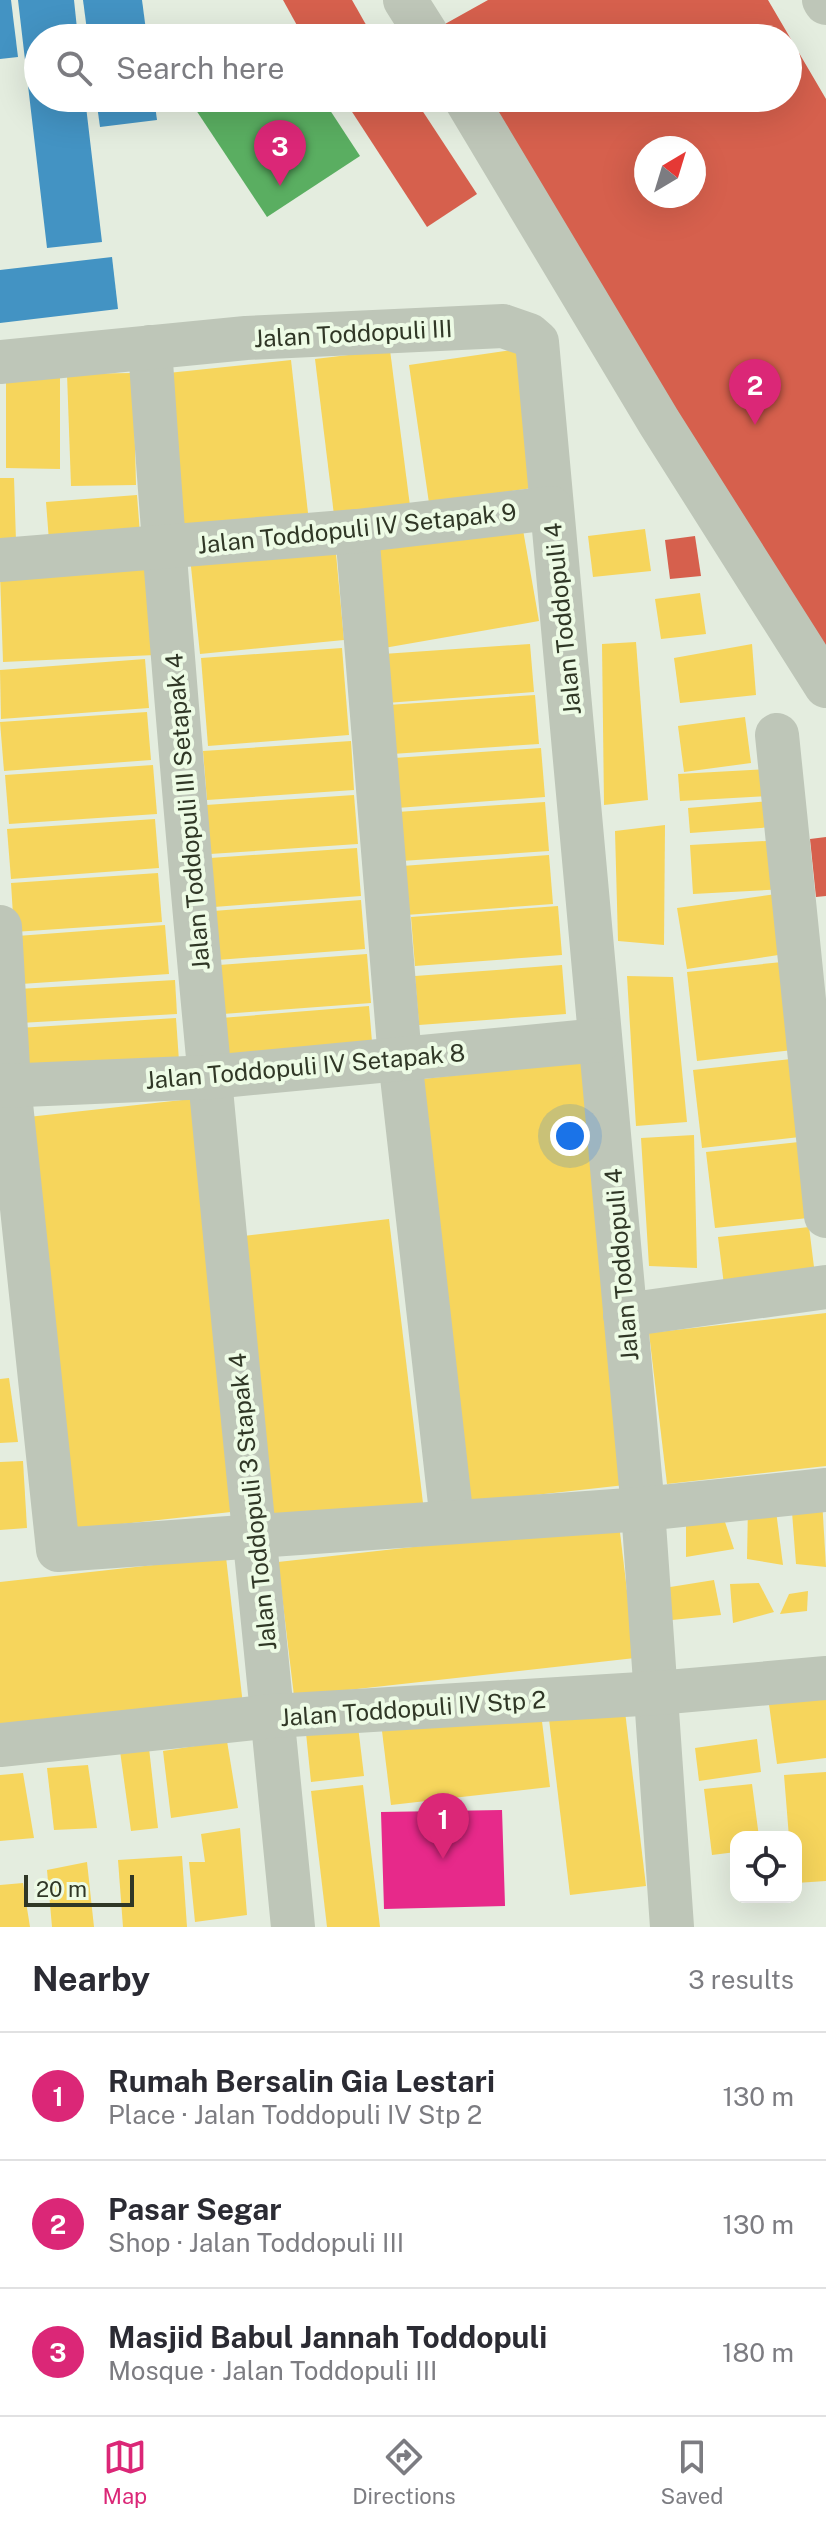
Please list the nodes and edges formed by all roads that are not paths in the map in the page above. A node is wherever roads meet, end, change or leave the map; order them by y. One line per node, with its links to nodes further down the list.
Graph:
1 (473, 112): 8 (street)
2 (150, 347): 3 (street, Jalan Toddopuli III); 4 (street, Jalan Toddopuli III); 6 (street, Jalan Toddopuli III Setapak 4)
3 (0, 362)
4 (551, 508): 5 (street, Jalan Toddopuli IV Setapak 9); 11 (street, Jalan Toddopuli 4)
5 (357, 531): 6 (street, Jalan Toddopuli IV Setapak 9); 12 (street)
6 (163, 547): 7 (street, Jalan Toddopuli IV Setapak 9); 13 (street, Jalan Toddopuli III Setapak 4)
7 (0, 560)
8 (826, 686)
9 (777, 735): 15 (street)
10 (0, 927): 14 (street)
11 (600, 1040): 12 (street, Jalan Toddopuli IV Setapak 8); 17 (street, Jalan Toddopuli 4)
12 (400, 1059): 13 (street, Jalan Toddopuli IV Setapak 8); 20 (street)
13 (211, 1077): 14 (street, Jalan Toddopuli IV Setapak 8); 21 (street, Jalan Toddopuli 3 Stapak 4)
14 (5, 1085): 21 (street)
15 (826, 1216)
16 (826, 1287): 17 (street)
17 (625, 1315): 19 (street, Jalan Toddopuli 4)
18 (826, 1490): 19 (street)
19 (643, 1509): 20 (street); 23 (street, Jalan Toddopuli 4)
20 (452, 1521): 21 (street)
21 (256, 1537): 24 (street, Jalan Toddopuli 3 Stapak 4)
22 (826, 1678): 23 (street, Jalan Toddopuli IV Stp 2)
23 (657, 1693): 24 (street, Jalan Toddopuli IV Stp 2); 27 (street, Jalan Toddopuli 4)
24 (273, 1716): 25 (street, Jalan Toddopuli IV Stp 2); 26 (street, Jalan Toddopuli 3 Stapak 4)
25 (0, 1745)
26 (293, 1927)
27 (672, 1927)

